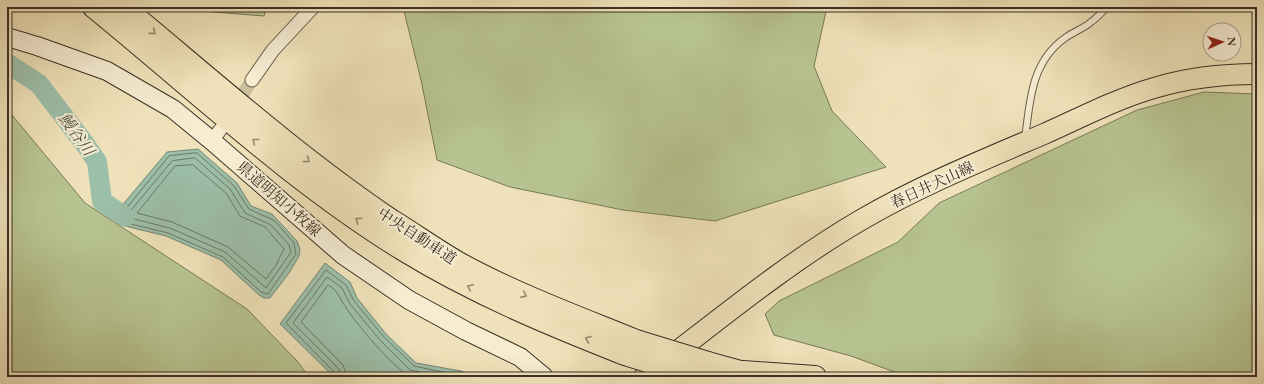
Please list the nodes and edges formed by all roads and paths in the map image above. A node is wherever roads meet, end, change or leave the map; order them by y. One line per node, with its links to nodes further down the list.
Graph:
1 (94, 7): 9 (highway, 中央自動車道, one-way to 1)
2 (123, 7): 9 (highway, 中央自動車道, one-way to 9)
3 (313, 7): 7 (street)
4 (1107, 7): 8 (lane)
5 (7, 37): 12 (main road, 県道明知小牧線)
6 (1257, 74): 8 (main road, 春日井犬山線)
7 (252, 80)
8 (1025, 142): 13 (main road, 春日井犬山線)
9 (630, 347): 10 (highway, 中央自動車道, bridge)
10 (704, 370): 11 (highway, 中央自動車道)
11 (751, 374): 14 (highway, 中央自動車道)
12 (544, 377)
13 (644, 377)
14 (815, 377)

